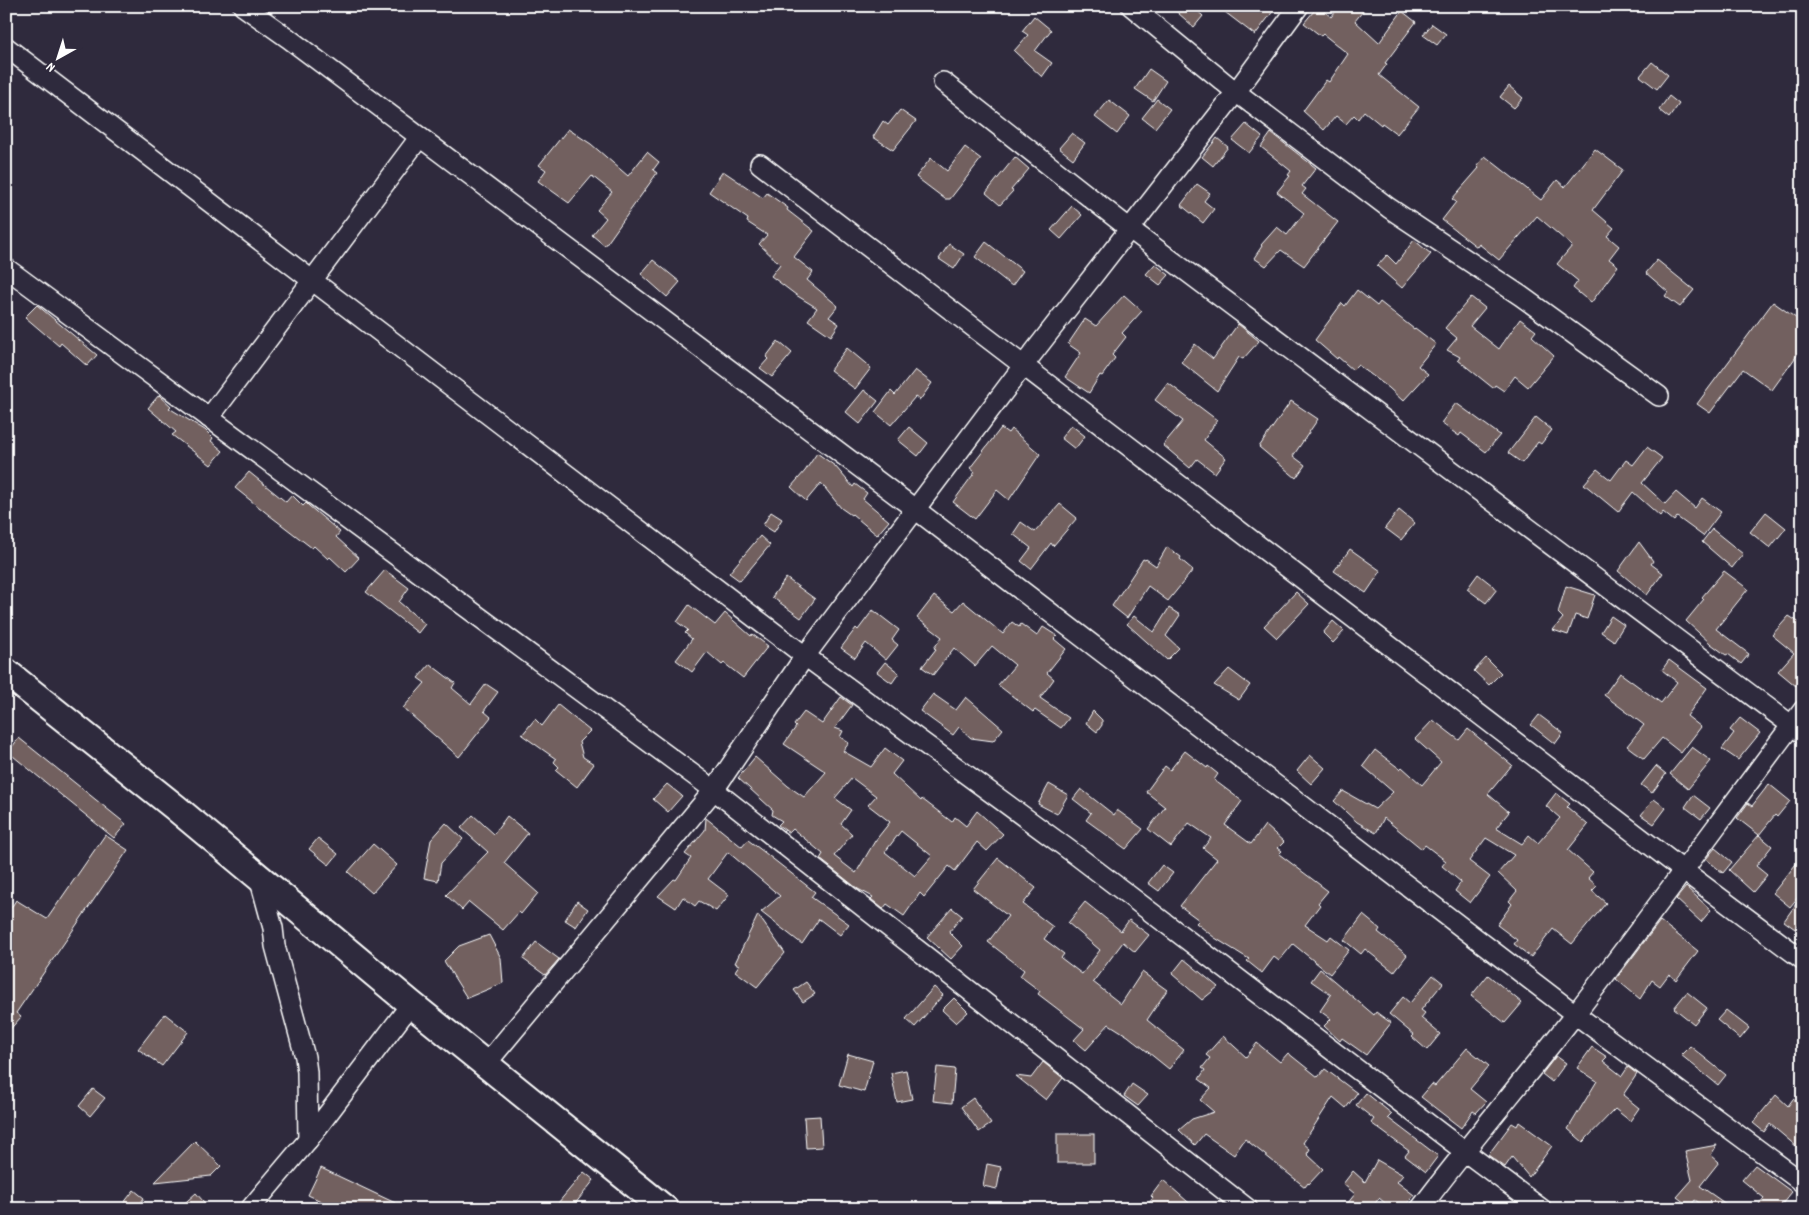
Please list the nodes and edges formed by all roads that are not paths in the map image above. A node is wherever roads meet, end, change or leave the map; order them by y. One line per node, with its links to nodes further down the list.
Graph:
1 (243, 6): 7 (street)
2 (1131, 6): 6 (street)
3 (1298, 6): 6 (street)
4 (6, 47): 11 (street)
5 (944, 82): 9 (street)
6 (1236, 92): 9 (street); 13 (street)
7 (419, 138): 11 (street); 15 (street)
8 (760, 164): 12 (street)
9 (1130, 228): 12 (street); 18 (street)
10 (6, 268): 14 (street)
11 (313, 280): 14 (street); 16 (street)
12 (1023, 366): 15 (street); 20 (street)
13 (1659, 396)
14 (209, 418): 19 (street)
15 (915, 509): 16 (street); 24 (street)
16 (805, 656): 19 (street); 27 (street)
17 (6, 672): 21 (main road)
18 (1799, 723): 20 (street)
19 (714, 790): 25 (street); 31 (street)
20 (1684, 871): 22 (street); 24 (street)
21 (259, 877): 23 (main road); 26 (street)
22 (1803, 960)
23 (411, 1004): 25 (main road); 26 (street)
24 (1575, 1014): 27 (street); 28 (street)
25 (486, 1064): 30 (main road)
26 (308, 1140): 29 (street)
27 (1464, 1151): 32 (street); 33 (street)
28 (1803, 1183)
29 (250, 1209)
30 (665, 1209)
31 (1248, 1209)
32 (1420, 1209)
33 (1542, 1209)

